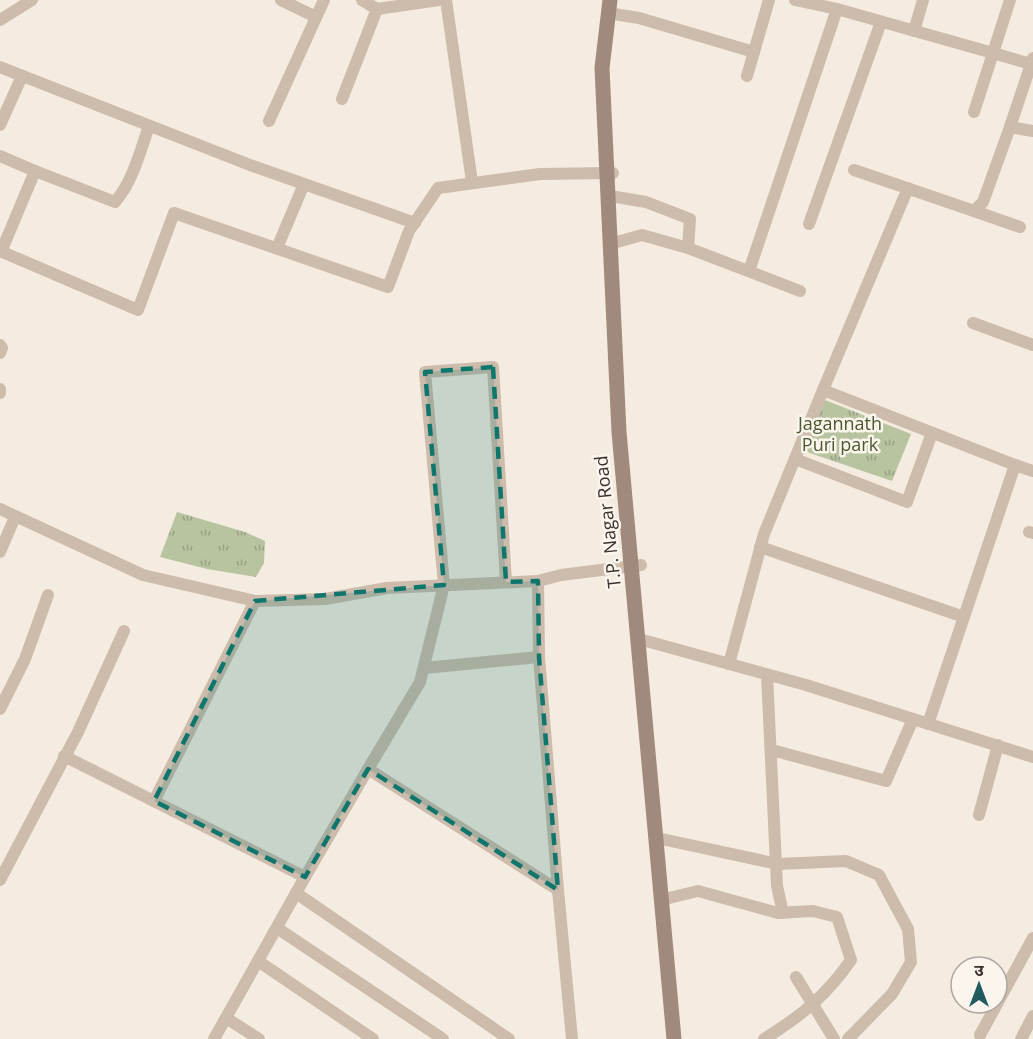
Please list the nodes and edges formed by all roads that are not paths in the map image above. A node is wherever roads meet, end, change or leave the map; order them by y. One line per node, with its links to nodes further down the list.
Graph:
1 (32, 0): 11 (street)
2 (281, 0): 15 (street)
3 (324, 0): 15 (street)
4 (362, 0): 13 (street)
5 (439, 0): 13 (street)
6 (446, 0): 36 (street)
7 (769, 0): 19 (street)
8 (795, 0): 14 (street)
9 (923, 0): 18 (street)
10 (1010, 0): 20 (street)
11 (18, 3): 16 (street)
12 (613, 5): 19 (street); 35 (main road, T.P. Nagar Road)
13 (377, 9): 25 (street)
14 (837, 9): 17 (street); 48 (street)
15 (316, 17): 27 (street)
16 (0, 20)
17 (881, 22): 18 (street); 42 (street)
18 (914, 31): 20 (street)
19 (754, 52): 24 (street)
20 (993, 53): 21 (street); 26 (street)
21 (1032, 61): 30 (street)
22 (0, 67): 23 (street)
23 (22, 76): 28 (street); 29 (street)
24 (747, 76)
25 (342, 99)
26 (974, 112)
27 (269, 122)
28 (0, 125)
29 (149, 126): 34 (street); 37 (street)
30 (1010, 127): 31 (street); 40 (street)
31 (1033, 131)
32 (0, 156): 34 (street)
33 (854, 170): 38 (street)
34 (35, 171): 47 (street)
35 (611, 173): 36 (street); 39 (main road); 63 (main road, T.P. Nagar Road)
36 (472, 183): 41 (street)
37 (304, 184): 41 (street); 46 (street)
38 (908, 188): 40 (street); 54 (street)
39 (616, 197): 44 (main road); 45 (street)
40 (974, 211): 43 (street)
41 (415, 223): 46 (street)
42 (809, 224)
43 (1020, 226)
44 (616, 242): 45 (street); 63 (main road)
45 (688, 248): 48 (street)
46 (277, 249): 47 (street)
47 (1, 251)
48 (749, 271): 49 (street)
49 (800, 291)
50 (973, 323): 52 (street)
51 (0, 345): 53 (street)
52 (1033, 345)
53 (0, 353)
54 (823, 390): 55 (street); 56 (street)
55 (932, 433): 56 (street); 57 (street)
56 (795, 459): 61 (street)
57 (1015, 465): 58 (street); 69 (street)
58 (1033, 471)
59 (0, 509): 60 (street)
60 (15, 517): 62 (street); 68 (street)
61 (760, 547): 69 (street); 73 (street)
62 (0, 552)
63 (637, 565): 64 (street); 71 (main road, T.P. Nagar Road)
64 (538, 581): 65 (street); 72 (street)
65 (506, 582): 66 (street); 66 (street)
66 (444, 585): 68 (street); 74 (street)
67 (48, 595): 76 (street)
68 (255, 601): 84 (street)
69 (964, 617): 78 (street)
70 (124, 631): 81 (street)
71 (644, 641): 73 (street); 86 (main road, T.P. Nagar Road)
72 (538, 657): 74 (street); 90 (street)
73 (729, 664): 75 (street)
74 (424, 668): 83 (street)
75 (767, 675): 77 (street); 80 (street)
76 (0, 709)
77 (913, 719): 78 (street); 80 (street)
78 (928, 724): 79 (street)
79 (998, 746): 82 (street); 85 (street)
80 (771, 750): 87 (street)
81 (64, 756): 84 (street); 89 (street)
82 (1033, 757)
83 (368, 769): 88 (street); 90 (street)
84 (154, 801): 88 (street)
85 (979, 815)
86 (660, 839): 87 (street); 92 (main road); 108 (main road, T.P. Nagar Road)
87 (778, 864): 93 (street); 112 (street)
88 (305, 878): 91 (street)
89 (0, 880)
90 (558, 890): 107 (street)
91 (296, 893): 94 (street); 106 (street)
92 (669, 898): 93 (street); 109 (main road)
93 (783, 913): 98 (street)
94 (277, 928): 96 (street); 105 (street)
95 (1033, 938): 101 (street)
96 (258, 961): 100 (street); 104 (street)
97 (796, 977): 98 (street)
98 (812, 1005): 110 (street); 111 (street)
99 (1033, 1016): 113 (street)
100 (226, 1018): 102 (street); 103 (street)
101 (980, 1035)
102 (214, 1039)
103 (259, 1039)
104 (373, 1039)
105 (443, 1039)
106 (509, 1039)
107 (572, 1039)
108 (674, 1039)
109 (681, 1039)
110 (764, 1039)
111 (834, 1039)
112 (848, 1039)
113 (1021, 1039)

